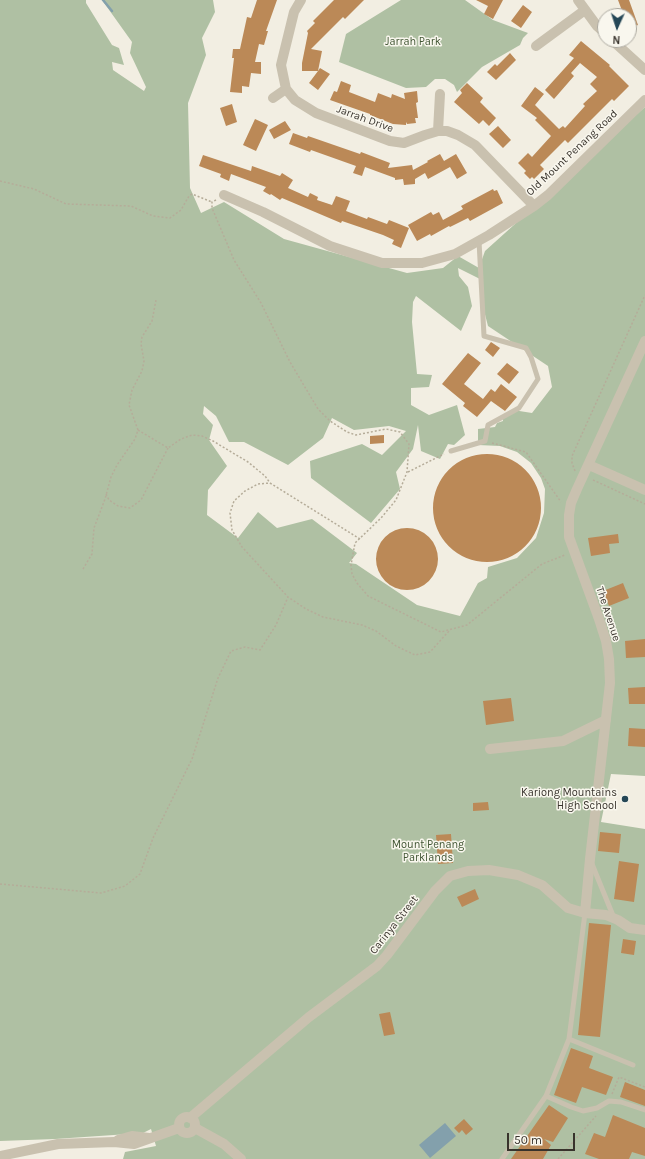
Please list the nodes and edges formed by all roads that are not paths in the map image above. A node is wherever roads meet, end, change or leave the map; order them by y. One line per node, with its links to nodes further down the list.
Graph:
1 (301, 0): 8 (street)
2 (578, 0): 3 (street)
3 (585, 10): 4 (street); 5 (street)
4 (597, 24)
5 (536, 46)
6 (621, 48): 7 (street)
7 (645, 70)
8 (286, 89): 10 (street); 12 (street, Jarrah Drive)
9 (440, 94): 12 (street)
10 (273, 98)
11 (645, 100): 14 (street, Old Mount Penang Road)
12 (438, 131): 14 (street, Jarrah Drive)
13 (224, 196): 15 (street, Old Mount Penang Road)
14 (534, 206): 15 (street, Old Mount Penang Road)
15 (479, 240): 17 (lane)
16 (645, 341): 18 (street, The Avenue)
17 (451, 451)
18 (589, 465): 19 (street); 20 (street, The Avenue)
19 (645, 490)
20 (606, 720): 21 (street); 22 (street, The Avenue)
21 (490, 749)
22 (590, 859): 23 (street, The Avenue); 24 (lane)
23 (585, 913): 24 (street, Carinya Street); 26 (lane); 30 (street, Carinya Street)
24 (614, 918): 25 (street, Carinya Street)
25 (645, 930)
26 (569, 1039): 27 (lane); 28 (lane)
27 (633, 1065)
28 (546, 1096): 29 (lane); 35 (lane)
29 (645, 1110)
30 (190, 1118): 31 (street); 32 (street)
31 (179, 1128): 32 (street); 33 (street)
32 (195, 1128): 34 (street)
33 (0, 1156)
34 (241, 1159)
35 (502, 1159)

